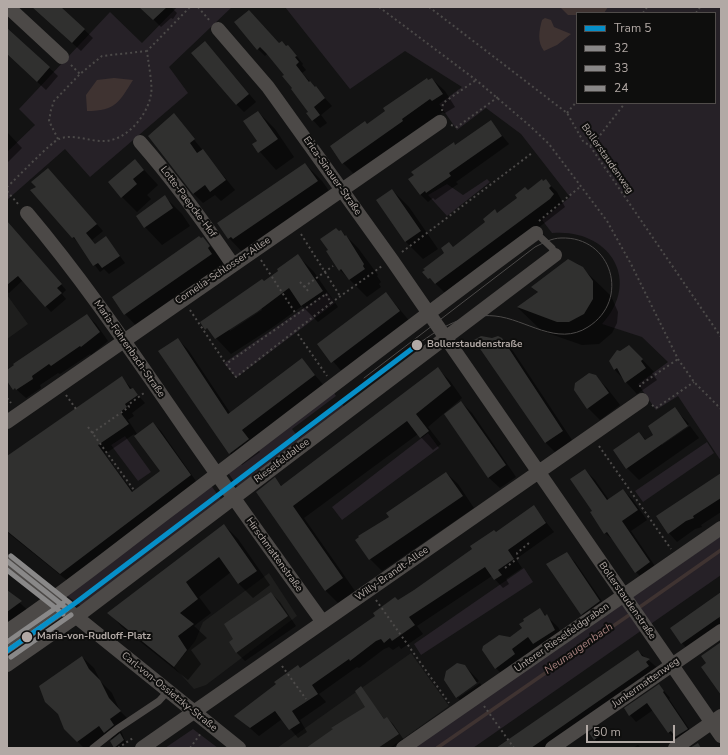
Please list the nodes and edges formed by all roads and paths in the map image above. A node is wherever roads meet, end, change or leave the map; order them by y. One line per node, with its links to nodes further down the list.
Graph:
1 (8, 7): 8 (street)
2 (190, 7): 7 (path)
3 (198, 7): 6 (path)
4 (379, 7): 9 (path)
5 (429, 7): 13 (path, Bollerstaudenweg)
6 (218, 29): 21 (street, Erica-Sinauer-Straße)
7 (148, 51): 15 (path); 15 (path)
8 (62, 57)
9 (476, 80): 10 (path); 14 (path)
10 (498, 97): 14 (path); 19 (path)
11 (576, 102): 13 (path)
12 (624, 104): 17 (path)
13 (566, 113): 17 (path, Bollerstaudenweg)
14 (440, 122): 21 (street, Cornelia-Schlosser-Allee)
15 (58, 139): 20 (path)
16 (140, 142): 29 (street, Lotte-Paepcke-Hof)
17 (590, 146): 42 (path, Bollerstaudenweg)
18 (532, 153): 28 (path)
19 (581, 186): 25 (path); 44 (path)
20 (7, 187)
21 (342, 190): 24 (street, Cornelia-Schlosser-Allee); 28 (street, Erica-Sinauer-Straße)
22 (7, 192): 23 (path)
23 (27, 213): 43 (street, Maria-Föhrenbach-Straße)
24 (294, 223): 26 (street, Cornelia-Schlosser-Allee); 31 (path)
25 (536, 233): 27 (lane); 38 (street, Rieselfeldallee)
26 (255, 250): 29 (street, Cornelia-Schlosser-Allee); 39 (path)
27 (554, 255): 41 (street, Rieselfeldallee)
28 (392, 260): 35 (path); 38 (street, Erica-Sinauer-Straße)
29 (233, 265): 36 (street, Cornelia-Schlosser-Allee)
30 (334, 266): 31 (path)
31 (325, 272): 33 (path); 35 (path)
32 (300, 282): 33 (path)
33 (304, 287): 34 (path)
34 (309, 292)
35 (340, 296): 37 (path)
36 (183, 299): 43 (street, Cornelia-Schlosser-Allee); 45 (path)
37 (331, 303): 39 (path); 40 (path)
38 (427, 313): 41 (street, Erica-Sinauer-Straße); 49 (street, Rieselfeldallee)
39 (296, 314): 45 (path)
40 (295, 330): 45 (path); 49 (path)
41 (442, 334): 57 (street, Bollerstaudenstraße); 60 (street, Rieselfeldallee)
42 (721, 337)
43 (124, 340): 47 (street, Cornelia-Schlosser-Allee); 48 (street, Maria-Föhrenbach-Straße)
44 (678, 359): 46 (path); 50 (path)
45 (226, 364)
46 (694, 382): 50 (path); 52 (path)
47 (60, 386): 51 (path); 53 (street, Cornelia-Schlosser-Allee)
48 (155, 386): 55 (path); 58 (street, Maria-Föhrenbach-Straße)
49 (334, 386): 58 (street, Rieselfeldallee)
50 (642, 400): 56 (street, Willy-Brandt-Allee)
51 (76, 408)
52 (721, 409)
53 (7, 422)
54 (88, 427): 55 (path)
55 (92, 433): 59 (path)
56 (592, 435): 57 (street, Willy-Brandt-Allee); 63 (path)
57 (538, 473): 66 (street, Willy-Brandt-Allee); 67 (street, Bollerstaudenstraße)
58 (217, 474): 60 (street, Maria-Föhrenbach-Straße); 68 (street, Rieselfeldallee)
59 (134, 490)
60 (230, 493): 68 (street, Rieselfeldallee); 69 (street, Hirschmattenstraße)
61 (721, 528): 63 (street, Unterer Rieselfeldgraben)
62 (529, 544): 65 (path)
63 (677, 558): 67 (street, Unterer Rieselfeldgraben)
64 (7, 561): 68 (street, Carl-von-Ossietzky-Straße)
65 (505, 568)
66 (370, 590): 69 (street, Willy-Brandt-Allee); 81 (path)
67 (627, 600): 76 (street, Bollerstaudenstraße); 81 (street, Unterer Rieselfeldgraben)
68 (65, 607): 70 (street, Rieselfeldallee); 72 (lane); 73 (lane); 75 (street, Rieselfeldallee); 77 (street, Carl-von-Ossietzky-Straße)
69 (322, 621): 74 (street, Willy-Brandt-Allee)
70 (7, 631)
71 (721, 631): 76 (street, Junkermattenweg)
72 (7, 644)
73 (7, 651)
74 (275, 655): 78 (path); 80 (street, Willy-Brandt-Allee)
75 (7, 665)
76 (672, 665): 82 (street, Bollerstaudenstraße); 91 (street, Junkermattenweg)
77 (168, 691): 80 (street, Carl-von-Ossietzky-Straße); 85 (lane)
78 (306, 699)
79 (485, 707): 90 (path)
80 (194, 712): 83 (street, Carl-von-Ossietzky-Straße); 86 (street, Willy-Brandt-Allee)
81 (455, 712): 89 (street, Unterer Rieselfeldgraben)
82 (716, 719): 84 (street, Bollerstaudenstraße); 92 (street)
83 (208, 723): 87 (path); 88 (street, Carl-von-Ossietzky-Straße)
84 (721, 736)
85 (93, 748)
86 (142, 748)
87 (190, 748)
88 (239, 748)
89 (403, 748)
90 (514, 748)
91 (552, 748)
92 (675, 748)

